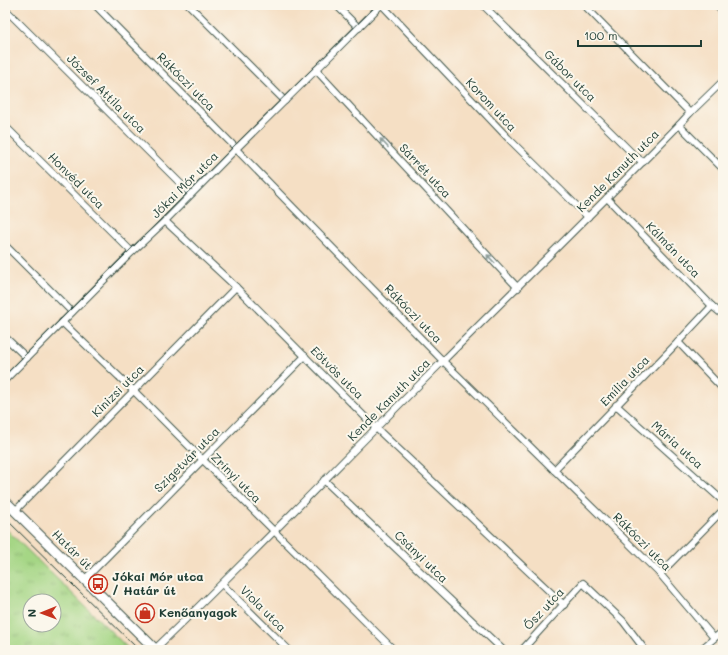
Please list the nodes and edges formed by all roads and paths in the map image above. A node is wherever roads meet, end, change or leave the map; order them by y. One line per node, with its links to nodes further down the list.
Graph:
1 (95, 5): 17 (street, Rákóczi utca)
2 (189, 5): 13 (street)
3 (336, 5): 10 (street)
4 (381, 5): 10 (street, Jókai Mór utca); 22 (street, Korom utca)
5 (483, 5): 18 (street, Gábor utca)
6 (584, 5): 14 (street)
7 (716, 5): 9 (street)
8 (5, 9): 20 (street, József Attila utca)
9 (723, 12)
10 (359, 28): 11 (street, Jókai Mór utca)
11 (316, 70): 13 (street, Jókai Mór utca); 27 (street, Sárrét utca, one-way to 11)
12 (723, 81): 14 (street, Kende Kanuth utca)
13 (285, 101): 17 (street, Jókai Mór utca)
14 (690, 113): 15 (street, Kende Kanuth utca)
15 (679, 125): 18 (street, Kende Kanuth utca); 19 (street)
16 (5, 126): 25 (street, Honvéd utca)
17 (236, 149): 20 (street, Jókai Mór utca); 36 (street, Rákóczi utca)
18 (643, 162): 21 (street, Kende Kanuth utca)
19 (723, 169)
20 (191, 194): 23 (street, Jókai Mór utca)
21 (607, 198): 22 (street, Kende Kanuth utca); 28 (street, Kálmán utca)
22 (588, 217): 27 (street, Kende Kanuth utca)
23 (165, 221): 25 (street, Jókai Mór utca); 26 (street, Eötvös utca)
24 (5, 245): 29 (street)
25 (132, 252): 29 (street, Jókai Mór utca)
26 (236, 287): 34 (street, Eötvös utca); 39 (street, Kinizsi utca)
27 (518, 288): 36 (street, Kende Kanuth utca)
28 (712, 306): 30 (street, Kálmán utca); 33 (street, Emília utca)
29 (72, 312): 31 (street, Jókai Mór utca)
30 (723, 315)
31 (62, 322): 35 (street, Jókai Mór utca); 39 (street, Zrínyi utca)
32 (5, 337): 35 (street)
33 (678, 342): 38 (street); 40 (street, Emília utca)
34 (305, 356): 41 (street, Eötvös utca); 42 (street, Szigetvár utca)
35 (26, 358): 37 (street, Jókai Mór utca)
36 (443, 361): 41 (street, Kende Kanuth utca); 43 (street, Rákóczi utca)
37 (5, 380)
38 (723, 389)
39 (134, 391): 42 (street, Zrínyi utca); 48 (street, Kinizsi utca)
40 (616, 406): 43 (street, Emília utca); 46 (street, Mária utca)
41 (376, 428): 44 (street, Kende Kanuth utca); 53 (street, Eötvös utca)
42 (202, 460): 49 (street, Zrínyi utca); 51 (street, Szigetvár utca)
43 (554, 470): 50 (street, Rákóczi utca)
44 (324, 480): 49 (street, Kende Kanuth utca); 59 (street, Csányi utca)
45 (5, 501): 48 (main road, Határ út)
46 (723, 501)
47 (723, 510): 50 (street)
48 (15, 511): 51 (main road, Határ út)
49 (274, 531): 52 (street, Kende Kanuth utca); 58 (street, Zrínyi utca)
50 (660, 574): 55 (street, Rákóczi utca)
51 (84, 580): 56 (main road, Határ út)
52 (222, 584): 56 (street, Kende Kanuth utca); 57 (street, Viola utca)
53 (564, 605): 60 (street, Ősz utca); 61 (street, Ősz utca)
54 (723, 631): 55 (street)
55 (714, 638): 62 (street)
56 (156, 649)
57 (289, 650)
58 (394, 650)
59 (503, 650)
60 (522, 650)
61 (646, 650)
62 (700, 650)

